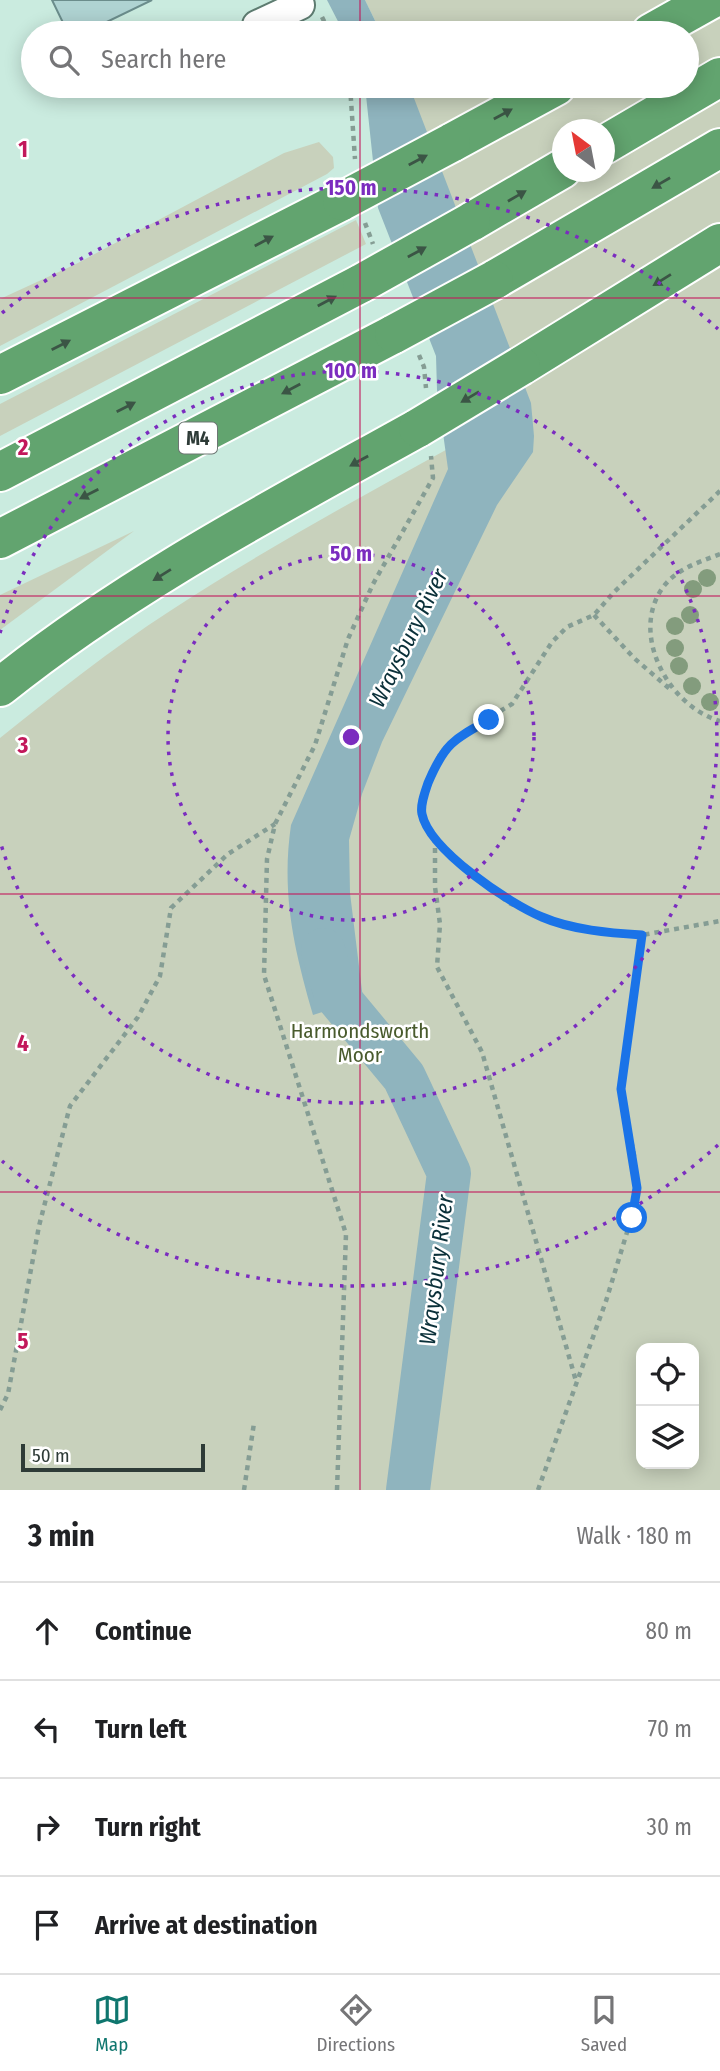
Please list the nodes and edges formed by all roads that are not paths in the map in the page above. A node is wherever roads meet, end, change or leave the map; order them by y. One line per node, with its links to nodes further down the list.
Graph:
1 (298, 0): 3 (lane)
2 (710, 0): 4 (highway)
3 (266, 21)
4 (672, 21)
5 (720, 77): 6 (highway)
6 (699, 89)
7 (534, 98): 13 (highway, one-way to 7, bridge)
8 (684, 98): 9 (highway)
9 (615, 139)
10 (720, 148): 15 (highway, M4, one-way to 15, bridge)
11 (552, 175): 14 (highway, one-way to 11, bridge)
12 (720, 243): 16 (highway, one-way to 16, bridge)
13 (0, 375)
14 (0, 472)
15 (0, 539)
16 (0, 687)

